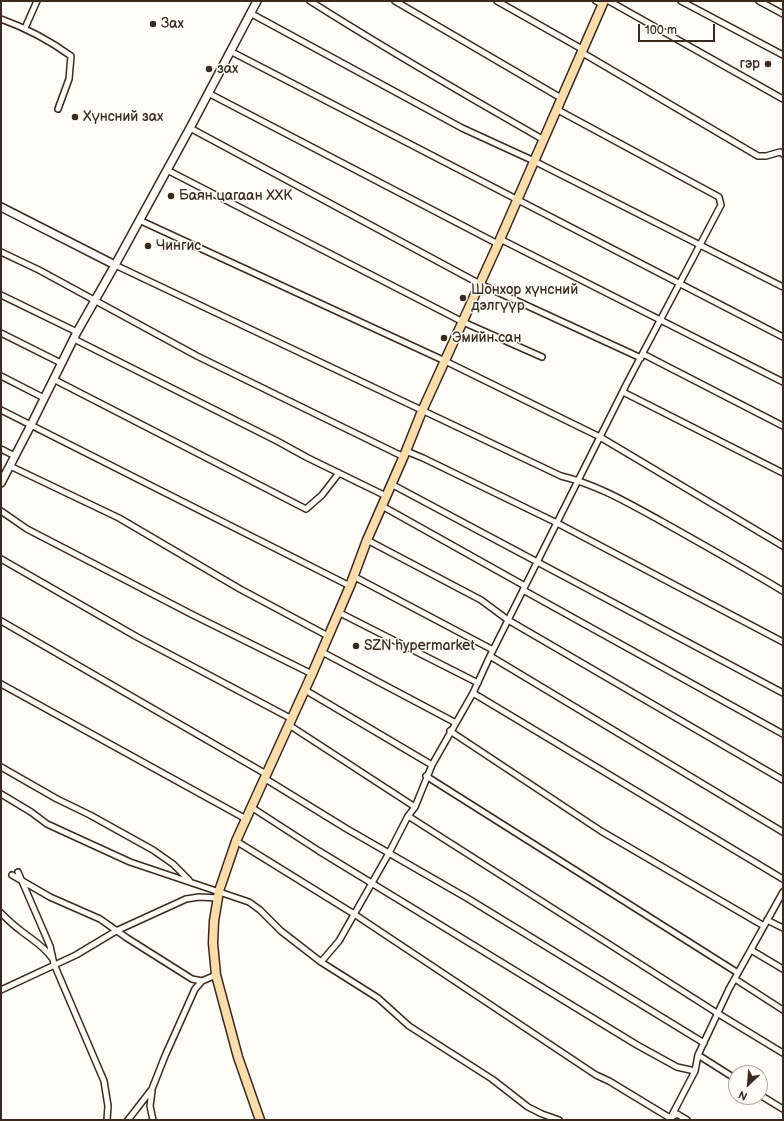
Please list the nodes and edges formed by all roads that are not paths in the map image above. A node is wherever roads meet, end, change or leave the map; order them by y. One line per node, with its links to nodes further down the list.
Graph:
1 (37, 1): 12 (street)
2 (257, 1): 9 (main road)
3 (310, 1): 22 (street)
4 (394, 1): 17 (street)
5 (498, 1): 13 (street)
6 (681, 1): 15 (street)
7 (759, 1): 10 (street)
8 (603, 2): 13 (main road); 18 (street)
9 (250, 13): 14 (main road); 24 (street)
10 (783, 14)
11 (1, 20): 12 (street)
12 (25, 28): 19 (street)
13 (582, 51): 17 (main road); 23 (street)
14 (230, 52): 16 (main road); 26 (street)
15 (783, 55)
16 (208, 93): 21 (main road); 29 (street)
17 (561, 98): 20 (main road)
18 (783, 99)
19 (58, 109)
20 (556, 109): 22 (main road); 30 (street)
21 (190, 128): 25 (main road); 34 (street)
22 (544, 140): 24 (main road)
23 (783, 154)
24 (534, 161): 26 (main road); 30 (street)
25 (167, 170): 28 (main road); 39 (street)
26 (517, 200): 29 (main road); 33 (street)
27 (1, 207): 32 (main road)
28 (139, 220): 32 (main road); 46 (street)
29 (499, 241): 34 (main road); 38 (street)
30 (700, 245): 33 (street); 35 (street)
31 (1, 252): 37 (street)
32 (116, 265): 37 (main road); 54 (street)
33 (680, 283): 38 (street); 42 (street)
34 (480, 284): 39 (main road); 44 (street)
35 (783, 287)
36 (1, 295): 40 (street)
37 (95, 299): 40 (main road); 59 (street)
38 (661, 320): 44 (street); 50 (street)
39 (463, 322): 45 (street); 46 (main road)
40 (77, 332): 43 (main road)
41 (1, 333): 47 (street)
42 (783, 337)
43 (74, 340): 47 (main road); 62 (street)
44 (642, 356): 51 (street); 56 (street)
45 (542, 357)
46 (445, 361): 54 (main road); 57 (street)
47 (61, 364): 49 (main road)
48 (1, 376): 52 (street)
49 (53, 379): 52 (main road); 62 (street)
50 (783, 382)
51 (623, 392): 57 (street); 63 (street)
52 (44, 398): 55 (main road)
53 (1, 410): 55 (street)
54 (422, 411): 59 (main road); 64 (street)
55 (31, 425): 60 (main road); 76 (street)
56 (783, 426)
57 (600, 437): 64 (street); 72 (street)
58 (1, 449): 60 (street)
59 (405, 454): 66 (main road); 70 (street)
60 (15, 456): 61 (main road)
61 (10, 466): 65 (main road); 82 (street)
62 (339, 473): 67 (street)
63 (783, 473)
64 (579, 480): 70 (street); 78 (street)
65 (1, 483)
66 (392, 484): 67 (main road); 74 (street)
67 (386, 496): 68 (main road)
68 (382, 506): 71 (main road); 77 (street)
69 (1, 511): 87 (street)
70 (557, 523): 74 (street); 83 (street)
71 (367, 540): 75 (main road); 80 (street)
72 (783, 546)
73 (1, 559): 93 (street)
74 (537, 562): 77 (street); 92 (street)
75 (353, 576): 76 (main road); 84 (street)
76 (350, 586): 79 (main road)
77 (524, 588): 80 (street); 96 (street)
78 (783, 591)
79 (338, 612): 82 (main road); 88 (street)
80 (508, 620): 84 (street); 101 (street)
81 (1, 621): 99 (street)
82 (328, 636): 85 (main road)
83 (783, 642)
84 (493, 650): 86 (street)
85 (322, 652): 87 (main road); 94 (street)
86 (490, 656): 88 (street); 107 (street)
87 (312, 674): 90 (main road)
88 (478, 683): 91 (street)
89 (1, 684): 106 (street)
90 (305, 690): 93 (main road); 97 (street)
91 (473, 693): 94 (street); 112 (street)
92 (783, 693)
93 (290, 722): 99 (main road); 104 (street)
94 (456, 723): 95 (street)
95 (450, 731): 97 (street); 121 (street)
96 (783, 734)
97 (432, 765): 100 (street)
98 (1, 767): 114 (street)
99 (265, 776): 103 (main road); 109 (street)
100 (426, 776): 104 (street); 128 (street)
101 (783, 780)
102 (1, 794): 114 (street)
103 (251, 807): 106 (main road); 115 (street)
104 (415, 807): 105 (street)
105 (408, 816): 109 (street); 134 (street)
106 (246, 818): 108 (main road)
107 (783, 832)
108 (236, 841): 117 (main road); 119 (street)
109 (390, 853): 115 (street); 135 (street)
110 (18, 872): 113 (street)
111 (12, 875): 113 (street)
112 (783, 879)
113 (22, 880): 123 (street); 125 (street)
114 (193, 883): 117 (street)
115 (372, 884): 119 (street); 138 (street)
116 (783, 892): 120 (street)
117 (218, 894): 123 (street); 126 (street); 129 (main road)
118 (1, 913): 125 (street)
119 (354, 914): 126 (street); 143 (street)
120 (767, 920): 121 (street); 122 (street)
121 (764, 926): 124 (street)
122 (783, 928)
123 (116, 931): 125 (street); 131 (street)
124 (751, 950): 127 (street); 128 (street)
125 (54, 962): 132 (street); 144 (street)
126 (321, 962): 148 (street)
127 (783, 969)
128 (738, 973): 130 (street)
129 (216, 975): 131 (street); 147 (main road)
130 (735, 979): 133 (street); 134 (street)
131 (202, 981): 140 (street)
132 (1, 990)
133 (783, 1010)
134 (717, 1013): 135 (street); 136 (street)
135 (704, 1043): 137 (street)
136 (783, 1053)
137 (698, 1055): 138 (street); 139 (street)
138 (695, 1071): 143 (street)
139 (728, 1074)
140 (152, 1089): 145 (street); 146 (street)
141 (768, 1099): 142 (street)
142 (783, 1109)
143 (670, 1119): 149 (street)
144 (107, 1120)
145 (128, 1120)
146 (153, 1120)
147 (260, 1120)
148 (559, 1120)
149 (687, 1120)

